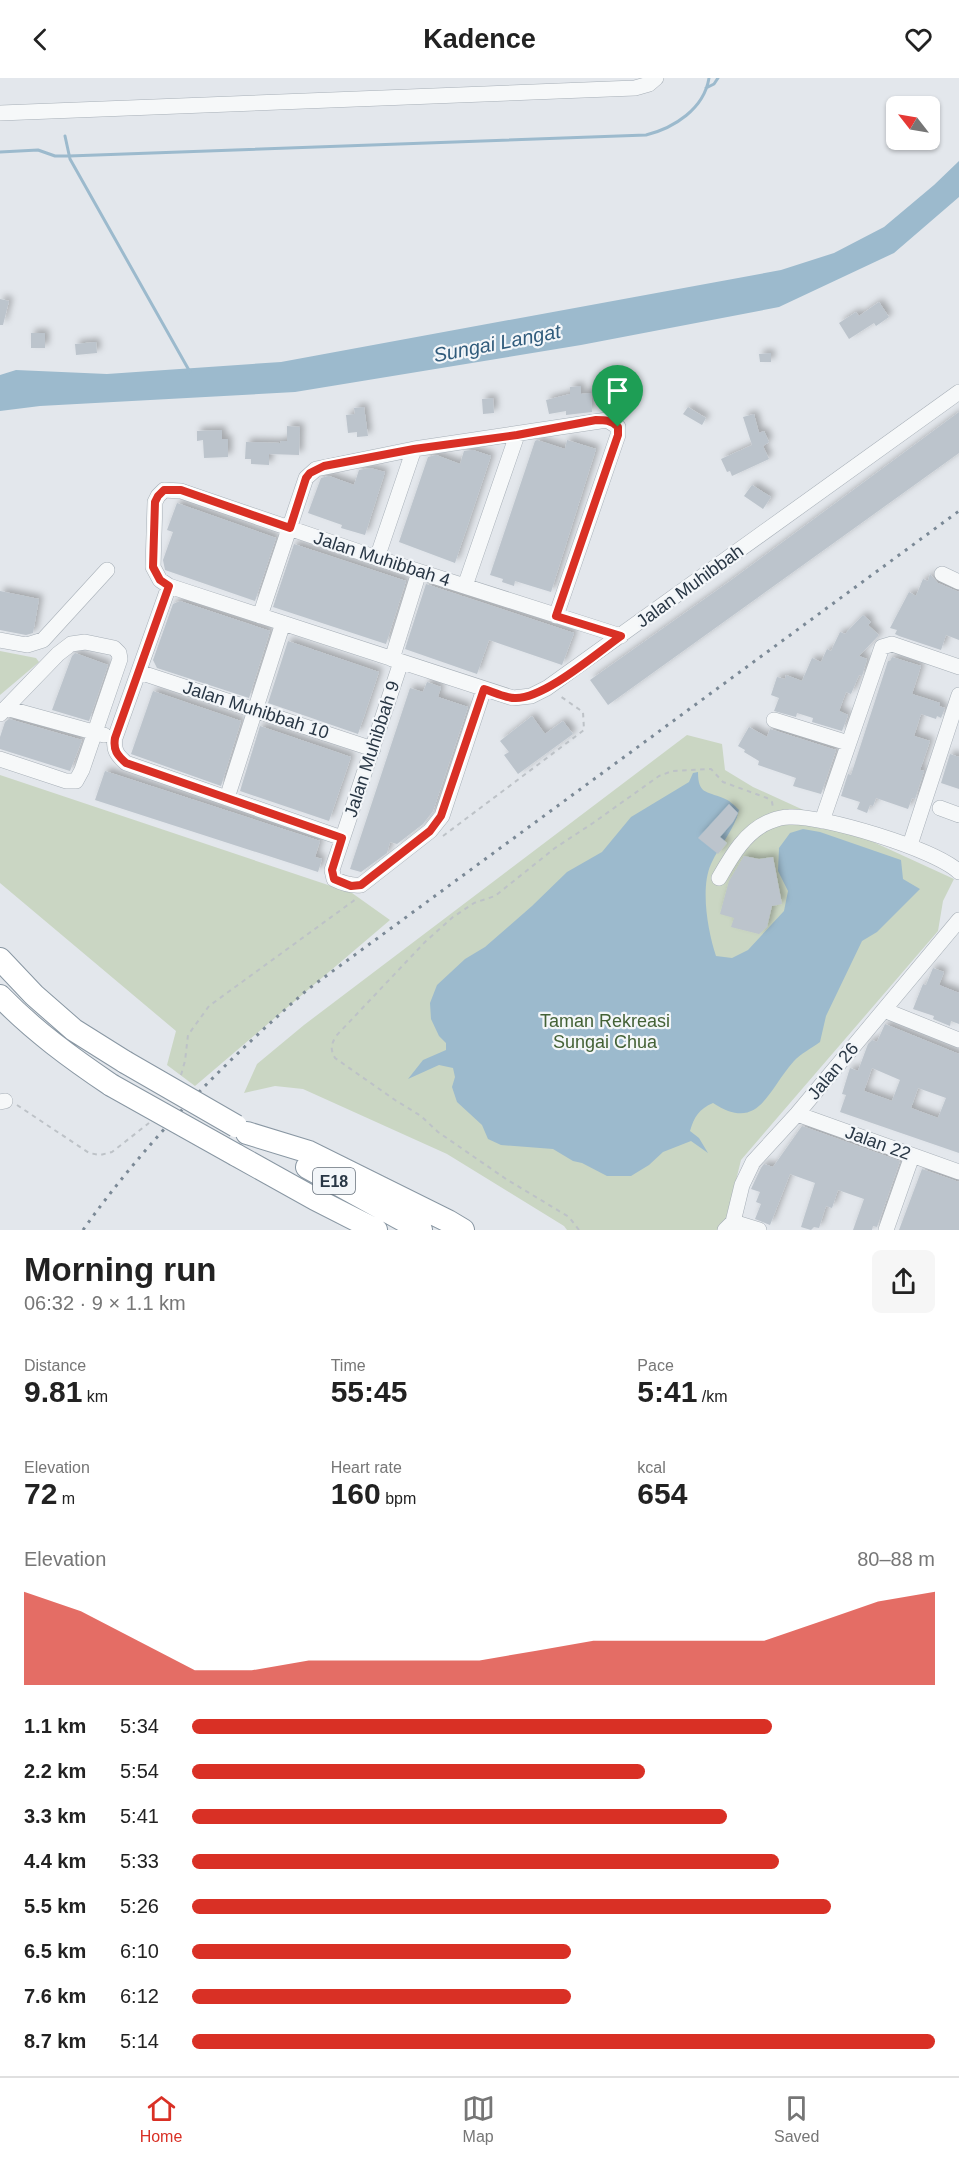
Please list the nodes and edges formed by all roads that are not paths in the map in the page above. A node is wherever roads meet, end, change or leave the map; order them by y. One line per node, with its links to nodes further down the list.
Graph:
1 (656, 78): 2 (street)
2 (0, 113)
3 (959, 392): 17 (street, Jalan Muhibbah)
4 (517, 435): 5 (street); 13 (street); 15 (street)
5 (414, 449): 6 (street); 7 (street)
6 (290, 528): 7 (street, Jalan Muhibbah 4); 12 (street, Jalan Muhibbah 4); 14 (street)
7 (377, 558): 9 (street, Jalan Muhibbah 4)
8 (107, 570): 18 (street)
9 (419, 572): 13 (street, Jalan Muhibbah 4); 19 (street, Jalan Muhibbah 9)
10 (942, 574): 11 (street)
11 (959, 582)
12 (164, 583): 14 (street, Jalan Muhibbah); 21 (street)
13 (465, 586): 15 (street, Jalan Muhibbah 4)
14 (260, 616): 16 (street, Jalan Muhibbah)
15 (556, 616): 17 (street, Jalan Muhibbah 4)
16 (284, 623): 19 (street, Jalan Muhibbah); 24 (street)
17 (621, 636): 22 (street, Jalan Muhibbah)
18 (0, 640)
19 (397, 660): 22 (street, Jalan Muhibbah); 30 (street, Jalan Muhibbah 9)
20 (959, 666): 29 (street)
21 (138, 672): 24 (street, Jalan Muhibbah 10); 28 (street)
22 (484, 689): 36 (street, Jalan Muhibbah 9)
23 (958, 698): 37 (street)
24 (256, 710): 30 (street, Jalan Muhibbah 10); 32 (street)
25 (3, 711): 27 (street); 27 (street)
26 (774, 720): 29 (street)
27 (95, 732): 28 (street); 31 (street)
28 (115, 738): 32 (street)
29 (848, 743): 35 (street)
30 (373, 749): 36 (street, Jalan Muhibbah 9)
31 (0, 759)
32 (227, 798): 36 (street)
33 (940, 808): 34 (street)
34 (959, 815)
35 (822, 820): 37 (street); 39 (street)
36 (342, 838)
37 (910, 845): 38 (street)
38 (959, 872)
39 (719, 878)
40 (959, 920): 43 (street, Jalan 26)
41 (0, 959): 46 (highway, E18, bridge)
42 (0, 996): 49 (highway, E18, bridge)
43 (884, 1010): 44 (street); 45 (street, Jalan 26)
44 (959, 1040)
45 (797, 1114): 47 (street, Jalan 22); 50 (street, Jalan 26)
46 (241, 1130): 53 (highway, E18); 54 (highway)
47 (912, 1156): 48 (street, Jalan 22); 56 (street)
48 (959, 1172)
49 (315, 1200): 51 (highway); 52 (highway, E18)
50 (729, 1226): 55 (street)
51 (350, 1230)
52 (376, 1230)
53 (421, 1230)
54 (463, 1230)
55 (759, 1230)
56 (886, 1230)

